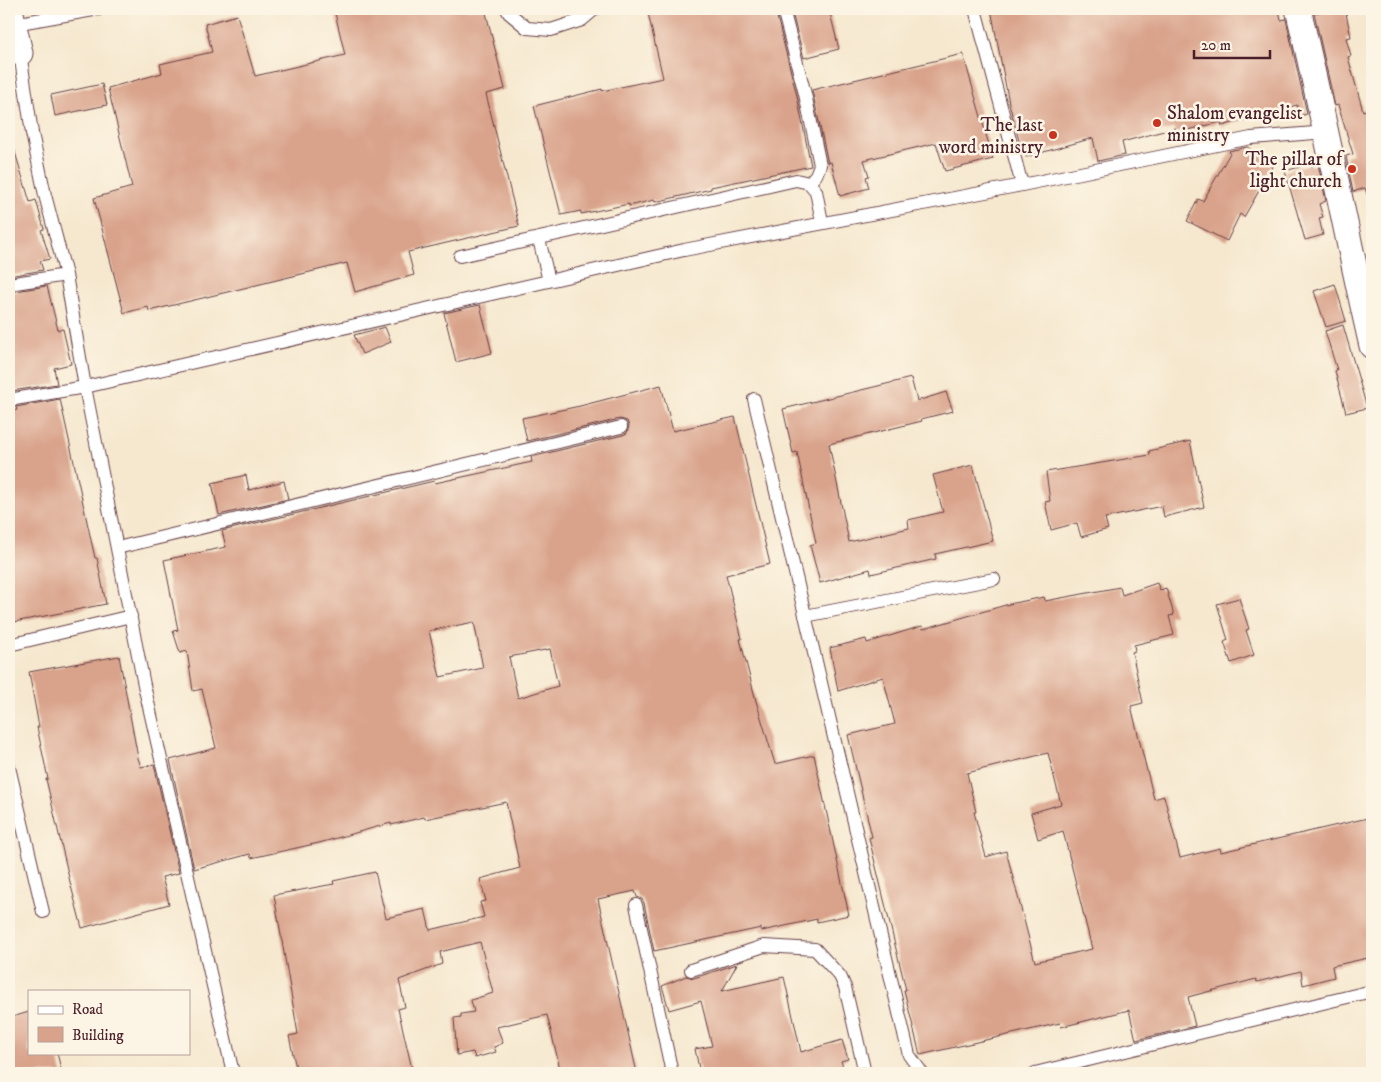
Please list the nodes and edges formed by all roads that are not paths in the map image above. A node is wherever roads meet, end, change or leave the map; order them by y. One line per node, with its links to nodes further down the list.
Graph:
1 (98, 9): 7 (lane)
2 (507, 9): 3 (lane)
3 (595, 9)
4 (783, 9): 10 (lane)
5 (975, 9): 11 (lane)
6 (1298, 9): 9 (street)
7 (12, 16): 8 (street)
8 (15, 54): 15 (lane)
9 (1327, 132): 11 (lane); 18 (street)
10 (809, 183): 12 (lane); 13 (lane)
11 (1022, 184): 12 (lane)
12 (822, 222): 16 (lane)
13 (539, 239): 14 (lane); 16 (lane)
14 (460, 256)
15 (66, 275): 17 (lane); 19 (lane)
16 (549, 280): 19 (lane)
17 (9, 284)
18 (1372, 346)
19 (85, 386): 21 (lane); 23 (lane)
20 (754, 399): 26 (lane)
21 (9, 400)
22 (621, 427): 23 (lane)
23 (117, 548): 25 (lane)
24 (994, 579): 26 (lane)
25 (131, 616): 27 (lane); 33 (lane)
26 (805, 616): 36 (lane)
27 (9, 645)
28 (9, 767): 30 (lane)
29 (636, 905): 34 (lane)
30 (43, 912)
31 (691, 970): 35 (lane)
32 (1372, 991): 37 (lane)
33 (233, 1073)
34 (672, 1073)
35 (865, 1073)
36 (922, 1073)
37 (1035, 1073)

